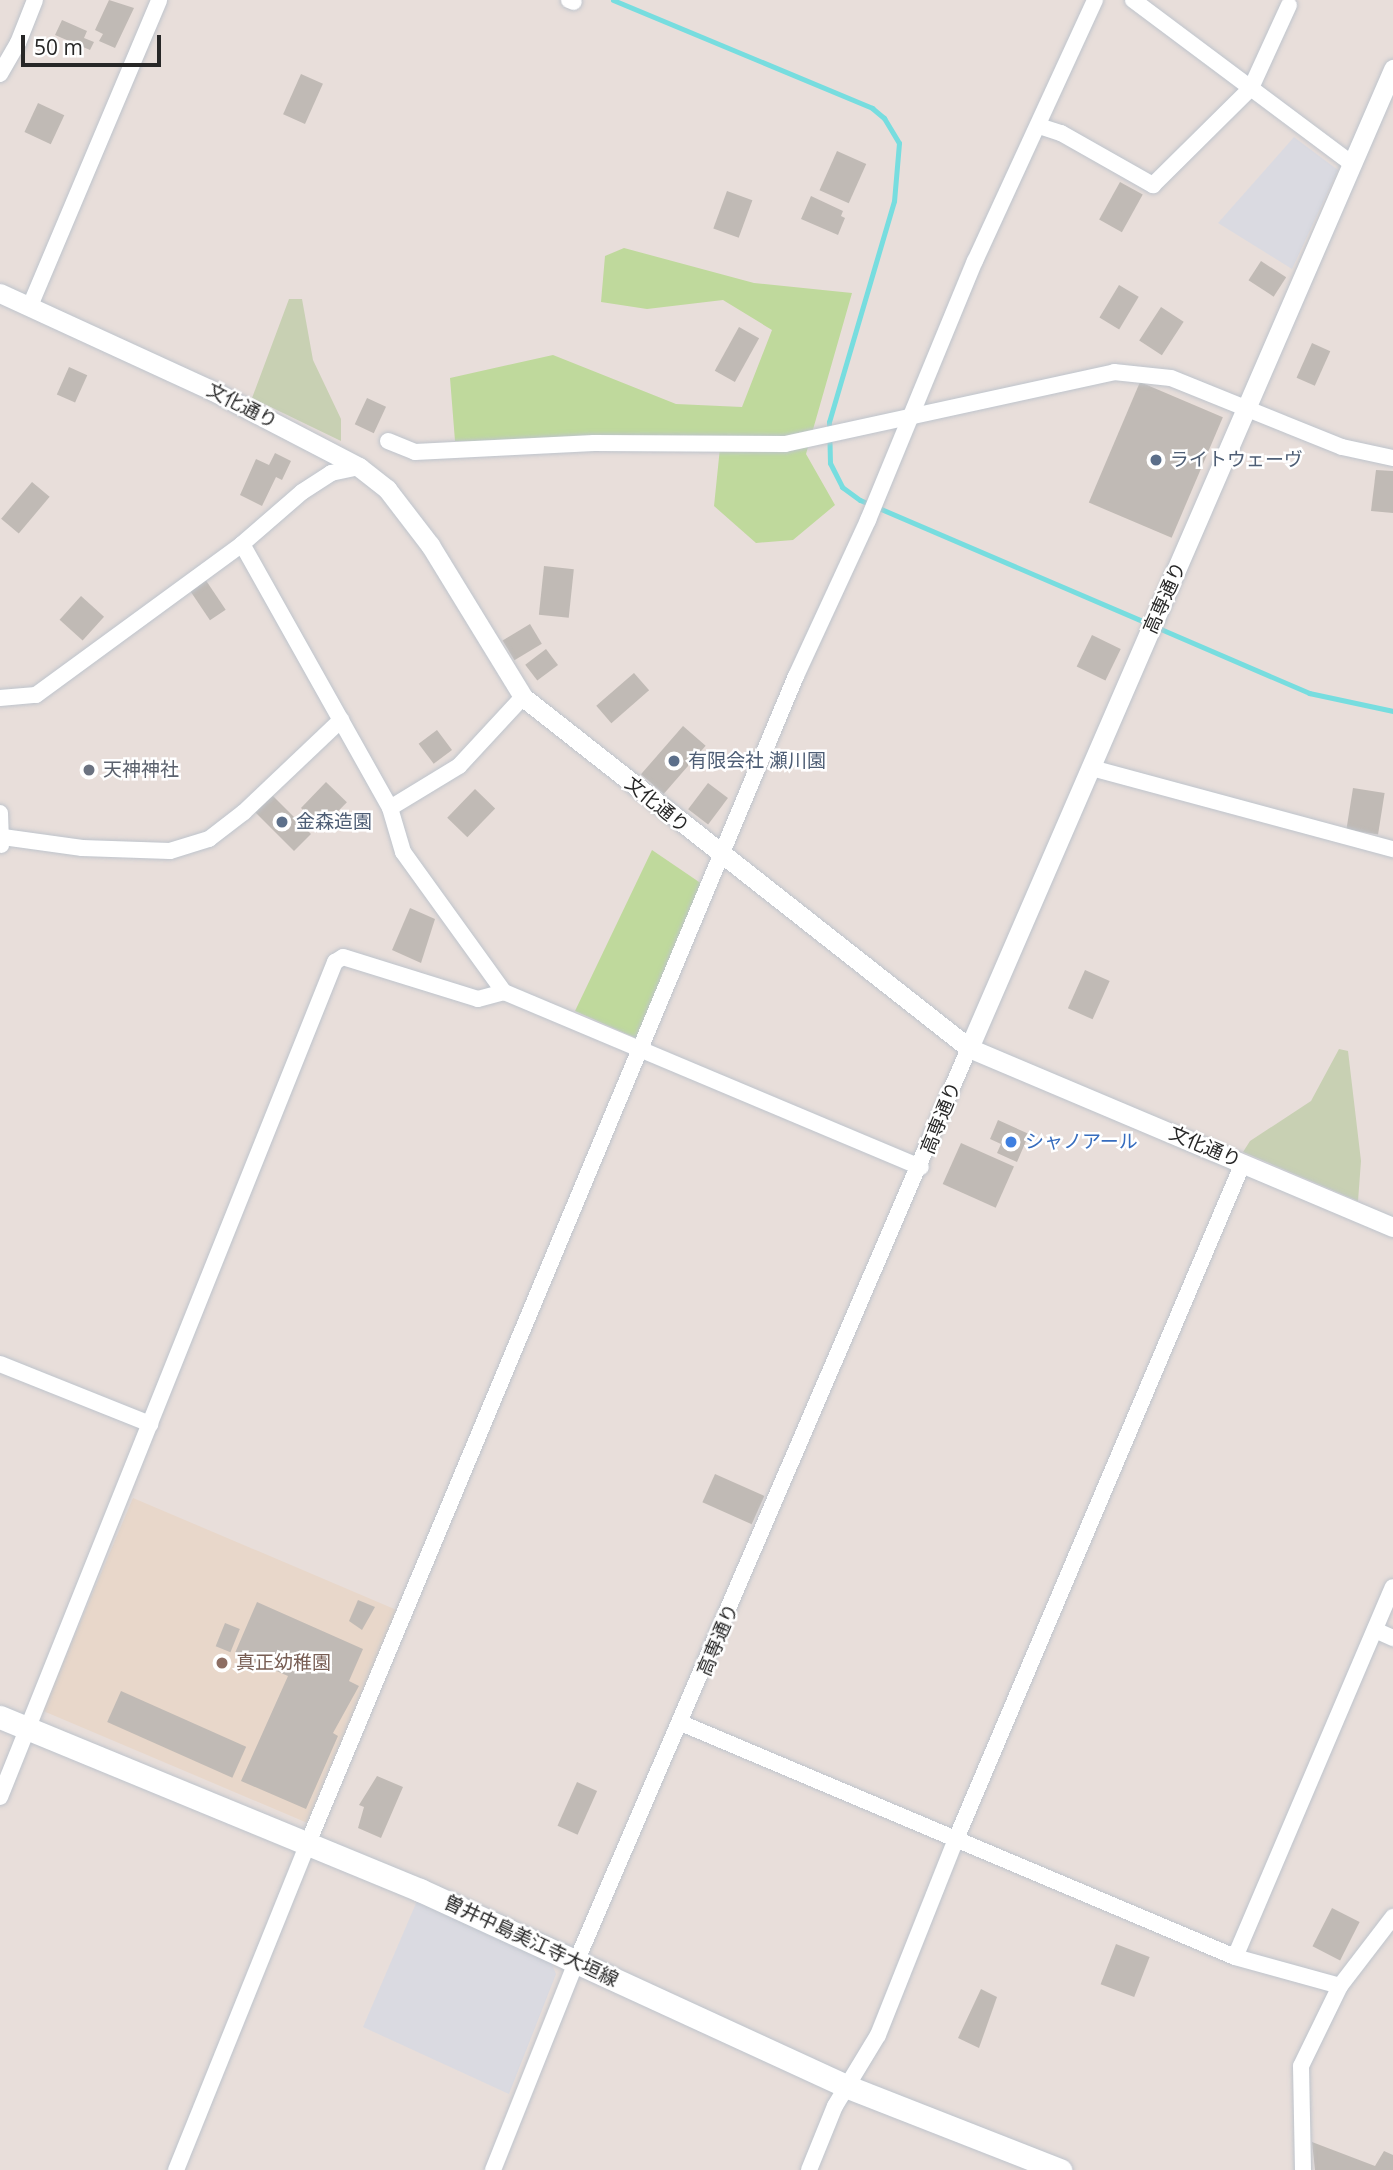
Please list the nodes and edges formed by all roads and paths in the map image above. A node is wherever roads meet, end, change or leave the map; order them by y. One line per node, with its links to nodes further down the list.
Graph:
1 (35, 0): 7 (street)
2 (159, 0): 12 (street)
3 (1095, 0): 9 (street)
4 (1136, 1): 8 (street)
5 (1289, 5): 8 (street)
6 (1393, 69): 10 (street, 高専通り)
7 (0, 74)
8 (1251, 88): 9 (street); 10 (street)
9 (1039, 126): 14 (street)
10 (1352, 164): 13 (street, 高専通り)
11 (0, 293): 12 (street, 文化通り)
12 (30, 306): 17 (street, 文化通り)
13 (1245, 411): 14 (street); 16 (street); 22 (street, 高専通り)
14 (911, 414): 15 (street); 27 (street)
15 (388, 441)
16 (1393, 458)
17 (359, 467): 18 (street); 20 (street, 文化通り)
18 (242, 544): 19 (street); 21 (street)
19 (0, 698)
20 (523, 698): 23 (street); 27 (street, 文化通り)
21 (341, 720): 23 (street); 25 (street)
22 (1092, 768): 26 (street); 29 (street, 高専通り)
23 (390, 808): 28 (street)
24 (0, 813): 25 (street)
25 (2, 842)
26 (1393, 849)
27 (722, 857): 29 (street, 文化通り); 30 (street)
28 (504, 992): 30 (street); 35 (street)
29 (969, 1048): 31 (street, 文化通り); 32 (street, 高専通り)
30 (641, 1049): 32 (street); 44 (street)
31 (1243, 1163): 33 (street, 文化通り); 43 (street)
32 (921, 1167): 40 (street, 高専通り)
33 (1393, 1227)
34 (0, 1364): 35 (street)
35 (150, 1424): 41 (street)
36 (1393, 1587): 37 (street)
37 (1375, 1630): 38 (street); 46 (street)
38 (1393, 1638)
39 (0, 1717): 41 (main road, 曽井中島美江寺大垣線)
40 (681, 1723): 43 (street); 47 (street, 高専通り)
41 (29, 1730): 42 (street); 44 (main road, 曽井中島美江寺大垣線)
42 (0, 1797)
43 (956, 1839): 46 (street); 49 (street)
44 (308, 1843): 47 (main road, 曽井中島美江寺大垣線); 50 (street)
45 (1393, 1917): 48 (street)
46 (1235, 1957): 48 (street)
47 (576, 1962): 49 (main road, 曽井中島美江寺大垣線); 51 (street, 高専通り)
48 (1340, 1986): 54 (street)
49 (848, 2087): 52 (street); 53 (main road, 曽井中島美江寺大垣線)
50 (176, 2170)
51 (493, 2170)
52 (809, 2170)
53 (1060, 2170)
54 (1303, 2170)

